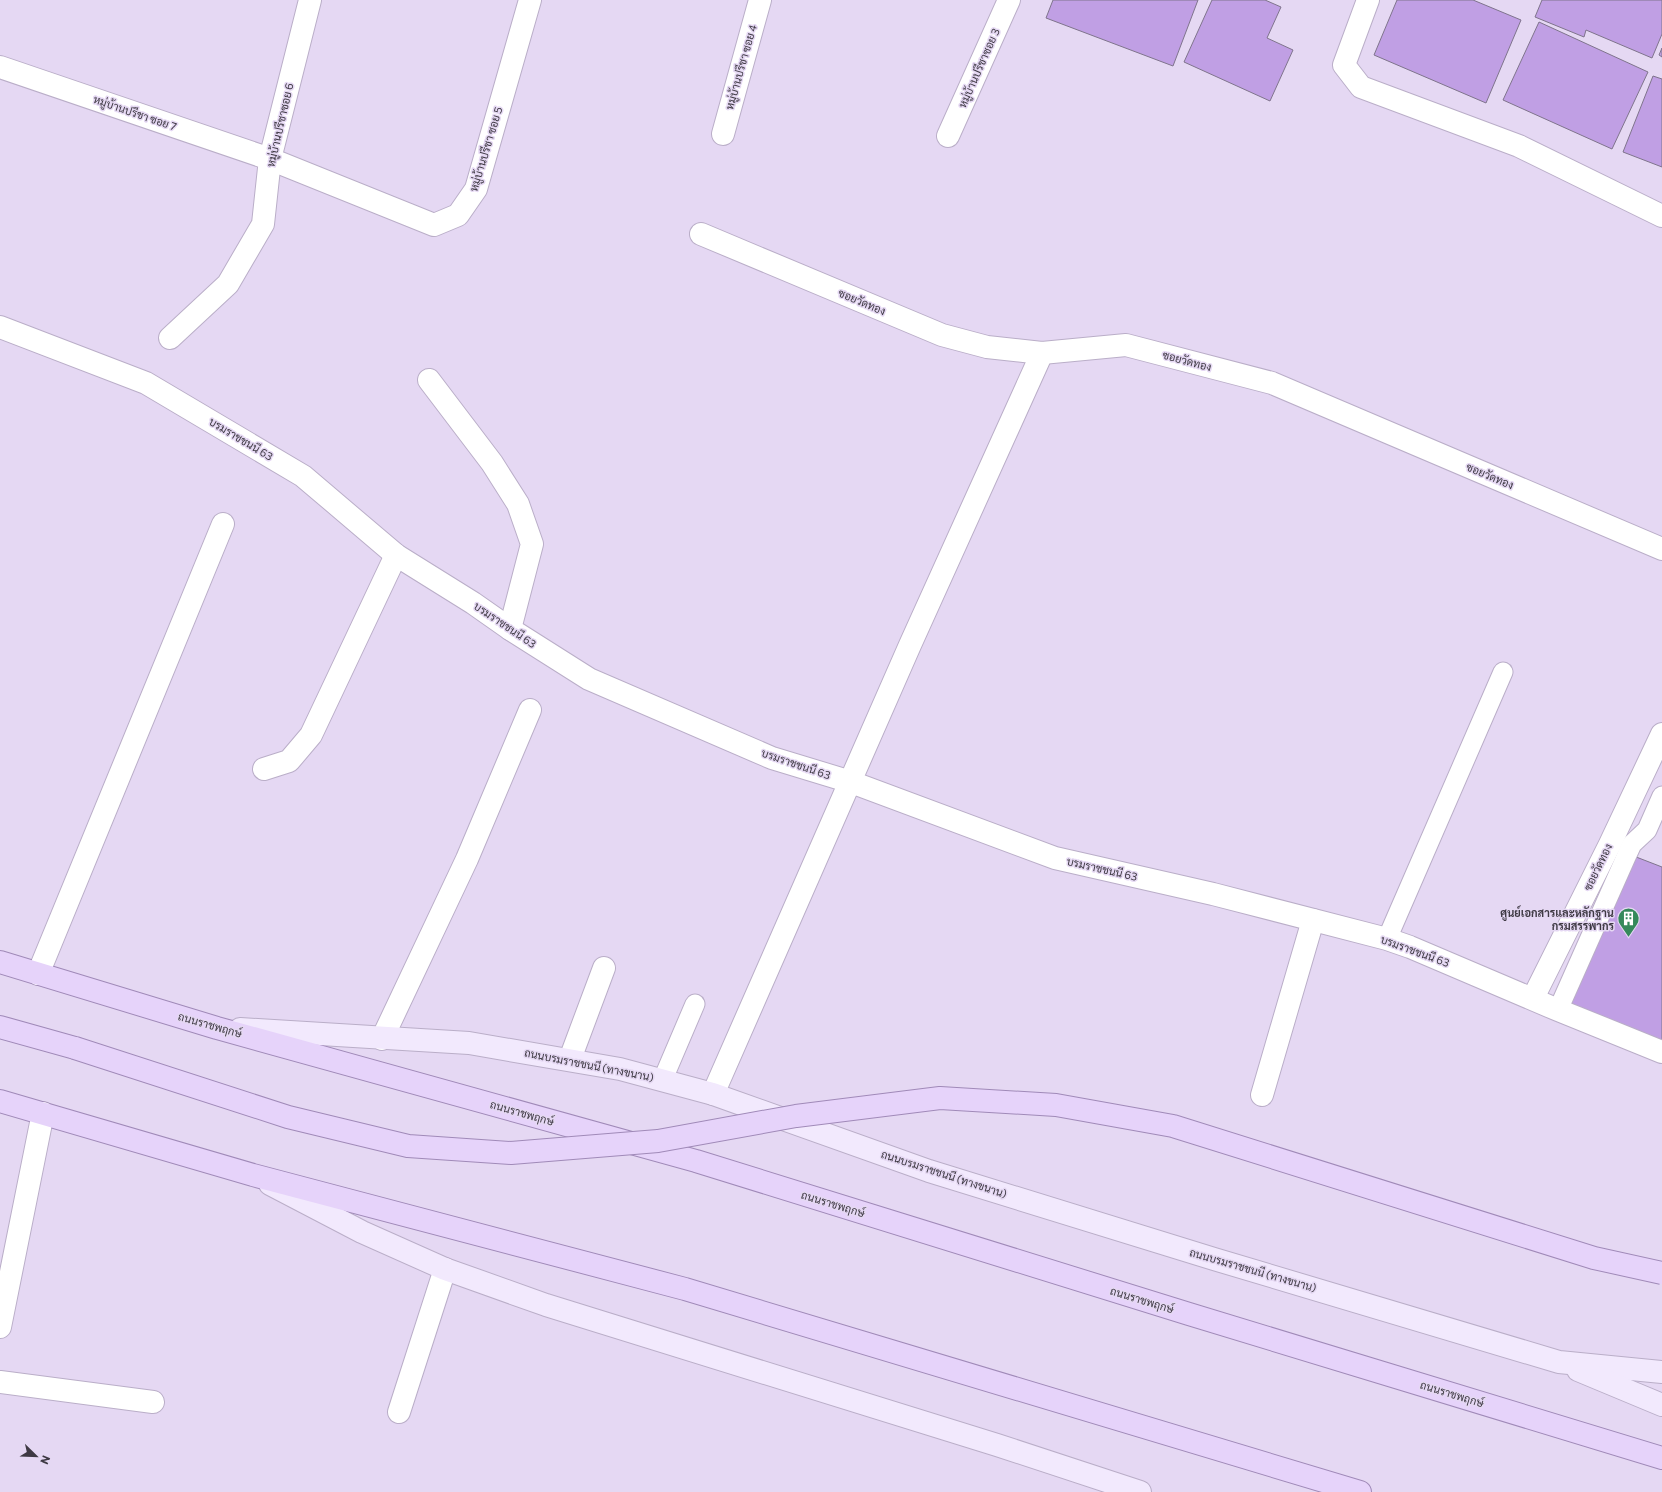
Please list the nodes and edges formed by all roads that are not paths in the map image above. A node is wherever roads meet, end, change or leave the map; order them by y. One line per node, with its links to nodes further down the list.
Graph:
1 (310, 0): 9 (street, หมู่บ้านปรีชาซอย 6)
2 (530, 0): 9 (street, หมู่บ้านปรีชา ซอย 5)
3 (760, 0): 7 (street, หมู่บ้านปรีชา ซอย 4)
4 (1010, 0): 8 (street, หมู่บ้านปรีชาซอย 3)
5 (1368, 0): 10 (street)
6 (0, 66): 9 (street, หมู่บ้านปรีชา ซอย 7)
7 (722, 134)
8 (948, 136)
9 (270, 159): 13 (street, หมู่บ้านปรีชาซอย 6)
10 (1662, 216)
11 (701, 234): 14 (street, ซอยวัดทอง)
12 (0, 327): 18 (street, บรมราชชนนี 63)
13 (170, 338)
14 (1042, 353): 17 (street, ซอยวัดทอง); 24 (street)
15 (429, 380): 19 (street)
16 (223, 524): 31 (street)
17 (1662, 549)
18 (396, 555): 19 (street, บรมราชชนนี 63); 23 (street)
19 (510, 629): 24 (street, บรมราชชนนี 63)
20 (1503, 672): 28 (lane)
21 (530, 710): 37 (street)
22 (1662, 734): 32 (street, ซอยวัดทอง)
23 (264, 769)
24 (851, 782): 27 (street, บรมราชชนนี 63); 41 (street)
25 (1662, 796): 26 (lane)
26 (1654, 833): 34 (lane)
27 (1313, 920): 28 (street, บรมราชชนนี 63); 42 (street)
28 (1387, 939): 32 (street, บรมราชชนนี 63)
29 (0, 962): 31 (main road, ถนนราชพฤกษ์)
30 (604, 968): 39 (street)
31 (38, 974): 36 (main road, ถนนราชพฤกษ์)
32 (1533, 998): 34 (street, บรมราชชนนี 63)
33 (695, 1004): 40 (lane)
34 (1558, 1010): 38 (street, บรมราชชนนี 63)
35 (0, 1027): 47 (main road, bridge)
36 (217, 1028): 37 (main road, ถนนบรมราชชนนี (ทางขนาน)); 55 (main road, ถนนราชพฤกษ์)
37 (382, 1039): 39 (main road, ถนนบรมราชชนนี (ทางขนาน))
38 (1662, 1052)
39 (570, 1059): 40 (main road, ถนนบรมราชชนนี (ทางขนาน))
40 (663, 1079): 41 (main road, ถนนบรมราชชนนี (ทางขนาน))
41 (713, 1094): 49 (main road, ถนนบรมราชชนนี (ทางขนาน))
42 (1262, 1095)
43 (0, 1101): 44 (main road)
44 (43, 1113): 45 (main road); 48 (street)
45 (253, 1175): 46 (main road); 57 (main road)
46 (445, 1269): 54 (street); 56 (main road)
47 (1662, 1273)
48 (0, 1327)
49 (1559, 1362): 50 (main road, ถนนบรมราชชนนี (ทางขนาน)); 53 (main road)
50 (1662, 1372)
51 (0, 1382): 52 (street)
52 (153, 1402)
53 (1662, 1405)
54 (399, 1412)
55 (1662, 1458)
56 (1140, 1492)
57 (1360, 1492)

